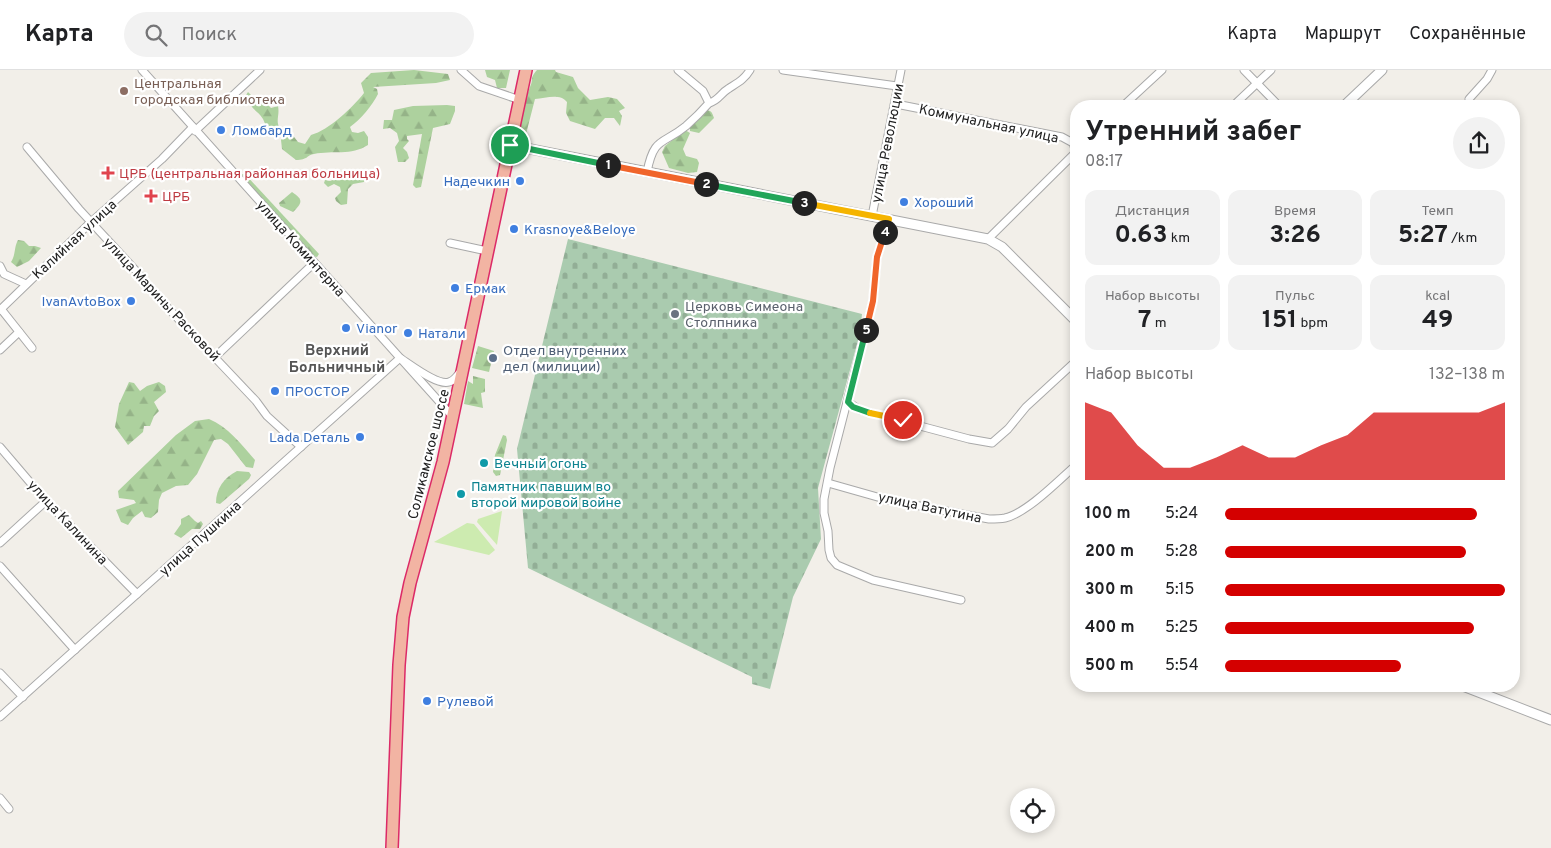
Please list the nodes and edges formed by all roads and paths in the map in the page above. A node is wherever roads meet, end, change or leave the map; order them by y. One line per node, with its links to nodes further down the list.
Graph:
1 (142, 70): 24 (street, улица Коминтерна)
2 (260, 70): 24 (street, Калийная улица)
3 (461, 70): 17 (street)
4 (526, 70): 17 (highway, Соликамское шоссе)
5 (678, 70): 22 (street)
6 (750, 70): 22 (street)
7 (783, 70): 15 (street)
8 (901, 70): 15 (street, улица Революции)
9 (1162, 70): 18 (street)
10 (1244, 70): 14 (street)
11 (1271, 70): 14 (street)
12 (1382, 70): 21 (street)
13 (1491, 71): 16 (street)
14 (1257, 84): 19 (street); 20 (street)
15 (897, 86): 23 (street, улица Революции)
16 (1469, 99)
17 (520, 100): 26 (highway, Соликамское шоссе)
18 (1130, 100)
19 (1240, 100)
20 (1273, 100)
21 (1350, 100)
22 (709, 103): 29 (street)
23 (896, 104): 25 (street, Коммунальная улица); 30 (street, улица Революции)
24 (194, 129): 32 (street, Калийная улица); 36 (street, улица Коминтерна)
25 (1070, 143)
26 (510, 145): 29 (street); 35 (highway, Соликамское шоссе)
27 (27, 147): 32 (street, улица Марины Расковой)
28 (1070, 158): 33 (street)
29 (647, 172): 30 (street)
30 (872, 216): 31 (street)
31 (889, 219): 33 (street); 48 (street)
32 (91, 222): 38 (street, Калийная улица); 44 (street, улица Марины Расковой)
33 (988, 239): 40 (street)
34 (450, 243): 35 (street)
35 (487, 252): 46 (highway, Соликамское шоссе)
36 (314, 263): 44 (street); 45 (street, улица Коминтерна)
37 (0, 266): 38 (street)
38 (26, 284): 39 (street, Калийная улица)
39 (1, 309): 41 (street)
40 (1070, 315)
41 (19, 332): 42 (street); 43 (street)
42 (32, 348)
43 (0, 350)
44 (215, 356): 51 (street, улица Марины Расковой)
45 (400, 358): 46 (street, улица Коминтерна); 49 (street, улица Коминтерна); 51 (street, улица Пушкина)
46 (464, 367): 49 (highway, Соликамское шоссе)
47 (1070, 367): 48 (street)
48 (848, 402): 53 (street)
49 (453, 417): 67 (highway, Соликамское шоссе)
50 (0, 447): 54 (street, улица Калинина)
51 (301, 447): 57 (street, улица Пушкина)
52 (1070, 470): 53 (street, улица Ватутина)
53 (828, 483): 58 (street)
54 (46, 502): 55 (street); 57 (street, улица Калинина)
55 (0, 543)
56 (0, 566): 59 (street)
57 (137, 594): 59 (street, улица Пушкина)
58 (961, 600)
59 (75, 650): 62 (street, улица Пушкина)
60 (0, 673): 62 (street)
61 (1479, 692): 64 (street)
62 (23, 697): 63 (street, улица Пушкина)
63 (0, 717)
64 (1551, 720)
65 (0, 798): 66 (street)
66 (9, 809)
67 (392, 848)

